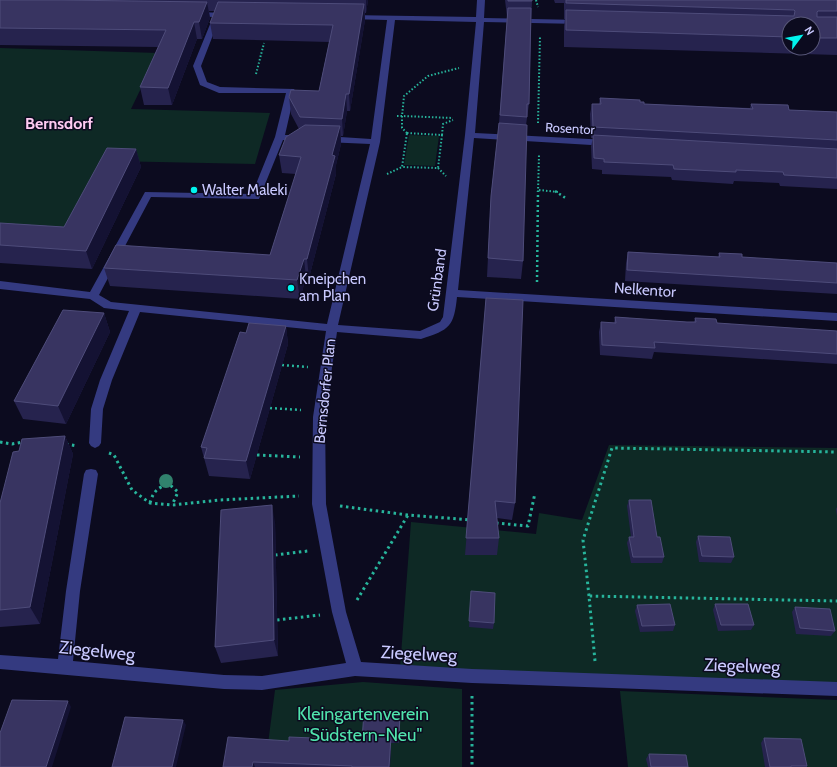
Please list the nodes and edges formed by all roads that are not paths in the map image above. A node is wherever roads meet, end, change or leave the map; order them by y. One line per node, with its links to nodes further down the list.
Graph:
1 (481, 0): 7 (street, Grünband)
2 (186, 14): 3 (street)
3 (217, 14): 4 (street); 10 (street)
4 (241, 15)
5 (344, 17): 6 (street)
6 (391, 18): 7 (street); 11 (street)
7 (480, 20): 8 (street); 9 (street, Grünband)
8 (588, 23)
9 (470, 135): 12 (street, Rosentor); 14 (street, Grünband)
10 (280, 137): 11 (street); 15 (street)
11 (375, 142): 18 (street)
12 (618, 144)
13 (0, 285): 15 (street, Bernsdorfer Plan)
14 (452, 294): 17 (street, Nelkentor); 18 (street, Grünband)
15 (93, 296): 16 (street, Bernsdorfer Plan)
16 (136, 308): 18 (street, Bernsdorfer Plan); 19 (street)
17 (837, 317)
18 (332, 328): 23 (street, Bernsdorfer Plan)
19 (95, 443)
20 (91, 474): 22 (street)
21 (0, 662): 22 (street, Ziegelweg)
22 (65, 666): 23 (street, Ziegelweg)
23 (355, 669): 24 (street, Ziegelweg)
24 (837, 689)

